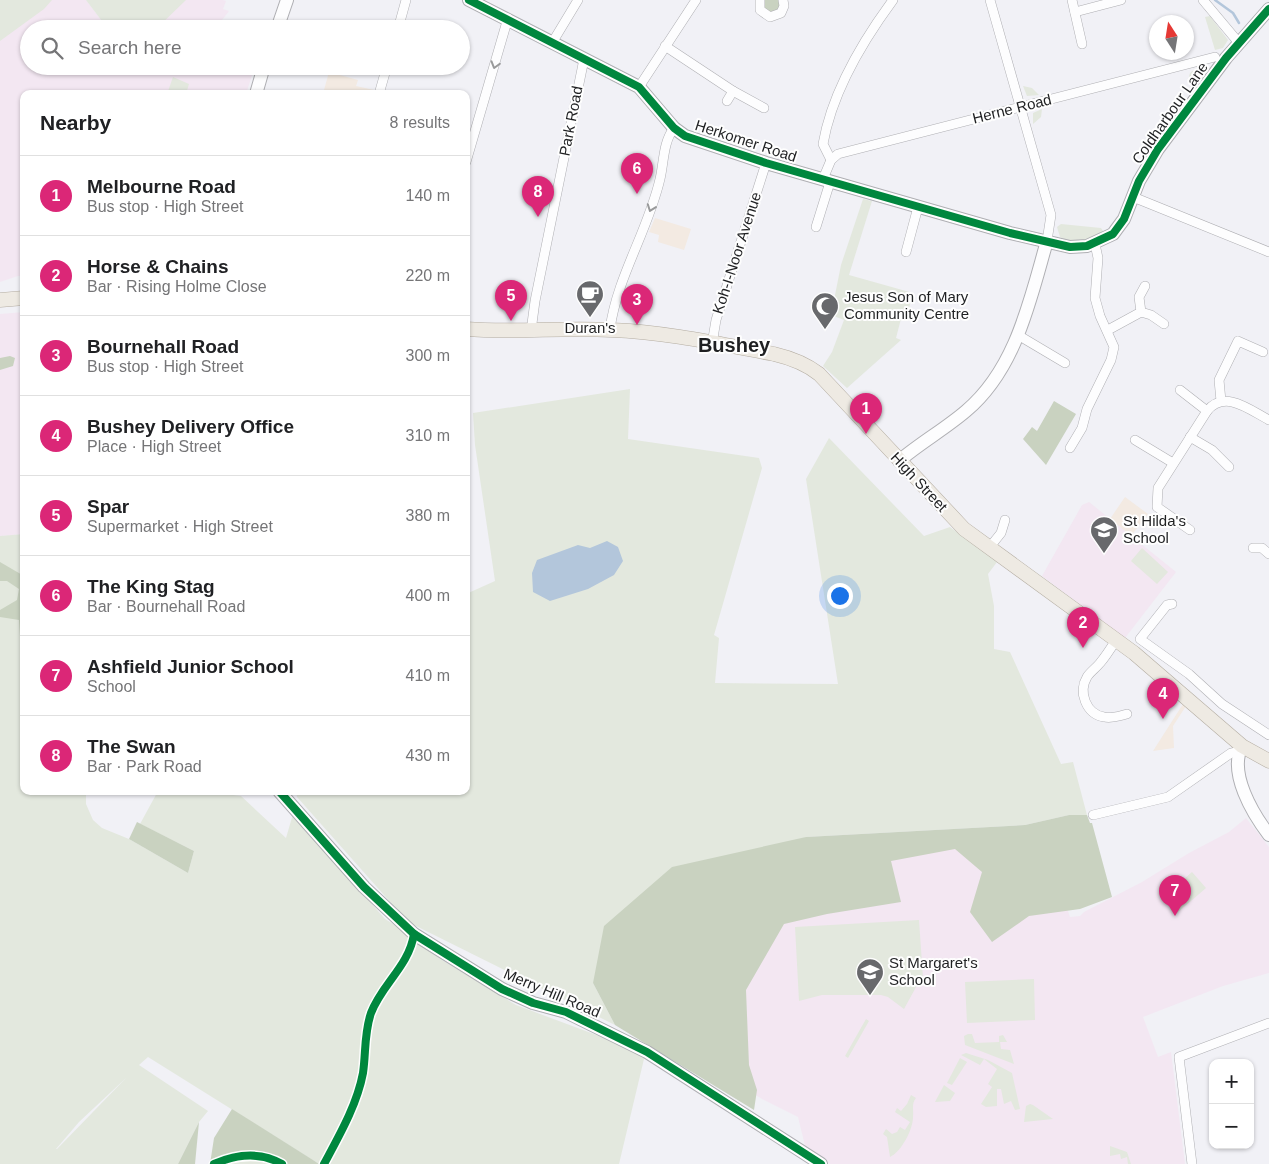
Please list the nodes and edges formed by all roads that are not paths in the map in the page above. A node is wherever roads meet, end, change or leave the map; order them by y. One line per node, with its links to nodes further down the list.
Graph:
1 (287, 0): 17 (street)
2 (406, 0): 18 (street)
3 (578, 0): 19 (street)
4 (696, 0): 22 (street)
5 (760, 0): 6 (street)
6 (783, 0)
7 (893, 0): 36 (street)
8 (990, 0): 32 (street)
9 (1072, 0): 15 (street)
10 (1121, 0): 13 (street)
11 (1202, 0): 20 (street)
12 (476, 1): 16 (street, Herkomer Road)
13 (1094, 3): 15 (street)
14 (1269, 9): 20 (street, Coldharbour Lane)
15 (1075, 12): 21 (street)
16 (508, 18): 19 (street, Herkomer Road); 35 (street, one-way to 35)
17 (280, 20)
18 (400, 20)
19 (552, 43): 24 (street, Herkomer Road)
20 (1239, 43): 39 (street, Coldharbour Lane)
21 (1082, 44)
22 (665, 46): 27 (street); 30 (street)
23 (1215, 57): 32 (street, Herne Road)
24 (584, 59): 27 (street, Herkomer Road); 54 (street, Park Road)
25 (261, 75): 28 (street)
26 (385, 75): 29 (street)
27 (639, 86): 34 (street, Herkomer Road)
28 (257, 90)
29 (381, 90)
30 (734, 91): 31 (street); 33 (street)
31 (727, 101)
32 (1021, 107): 36 (street, Herne Road); 42 (street)
33 (764, 108)
34 (674, 128): 37 (street, Herkomer Road); 52 (street, one-way to 52)
35 (470, 148)
36 (831, 160): 38 (street)
37 (766, 163): 38 (street, Herkomer Road); 56 (street, Koh-I-Noor Avenue)
38 (826, 181): 40 (street, Herkomer Road); 41 (street)
39 (1133, 197): 43 (street, Coldharbour Lane); 45 (street)
40 (918, 207): 42 (street, Herkomer Road); 44 (street)
41 (816, 227)
42 (1047, 241): 43 (street, Coldharbour Lane); 55 (street)
43 (1096, 244): 53 (street)
44 (906, 252)
45 (1269, 252)
46 (1145, 286): 49 (street)
47 (20, 298): 48 (main road)
48 (0, 300)
49 (1141, 312): 50 (street); 53 (street)
50 (1164, 324)
51 (470, 329): 54 (main road, High Street)
52 (610, 330): 54 (main road, High Street); 56 (main road, High Street)
53 (1108, 330): 65 (street)
54 (531, 331)
55 (1018, 335): 58 (street); 66 (street)
56 (712, 344): 66 (main road, High Street)
57 (1263, 352): 60 (street)
58 (1065, 363)
59 (1180, 390): 61 (street)
60 (1221, 401): 61 (street); 62 (street)
61 (1207, 411): 63 (street)
62 (1269, 420)
63 (1190, 437): 67 (street); 68 (street)
64 (1135, 440): 67 (street)
65 (1070, 448)
66 (899, 461): 71 (main road, High Street)
67 (1173, 463): 70 (street)
68 (1229, 467)
69 (1005, 520): 71 (street)
70 (1190, 530)
71 (989, 548): 75 (main road, High Street)
72 (1253, 548): 73 (street)
73 (1268, 551)
74 (1172, 604): 76 (street)
75 (1116, 640): 77 (main road, High Street); 78 (street)
76 (1180, 668): 77 (street); 79 (street)
77 (1169, 682): 80 (main road, High Street)
78 (1127, 714)
79 (1269, 735)
80 (1240, 748): 81 (main road, High Street); 83 (street); 84 (street)
81 (1269, 760)
82 (283, 795): 86 (street, Merry Hill Road)
83 (1093, 815)
84 (1269, 835)
85 (1269, 1023): 87 (street)
86 (821, 1164)
87 (1192, 1164)

